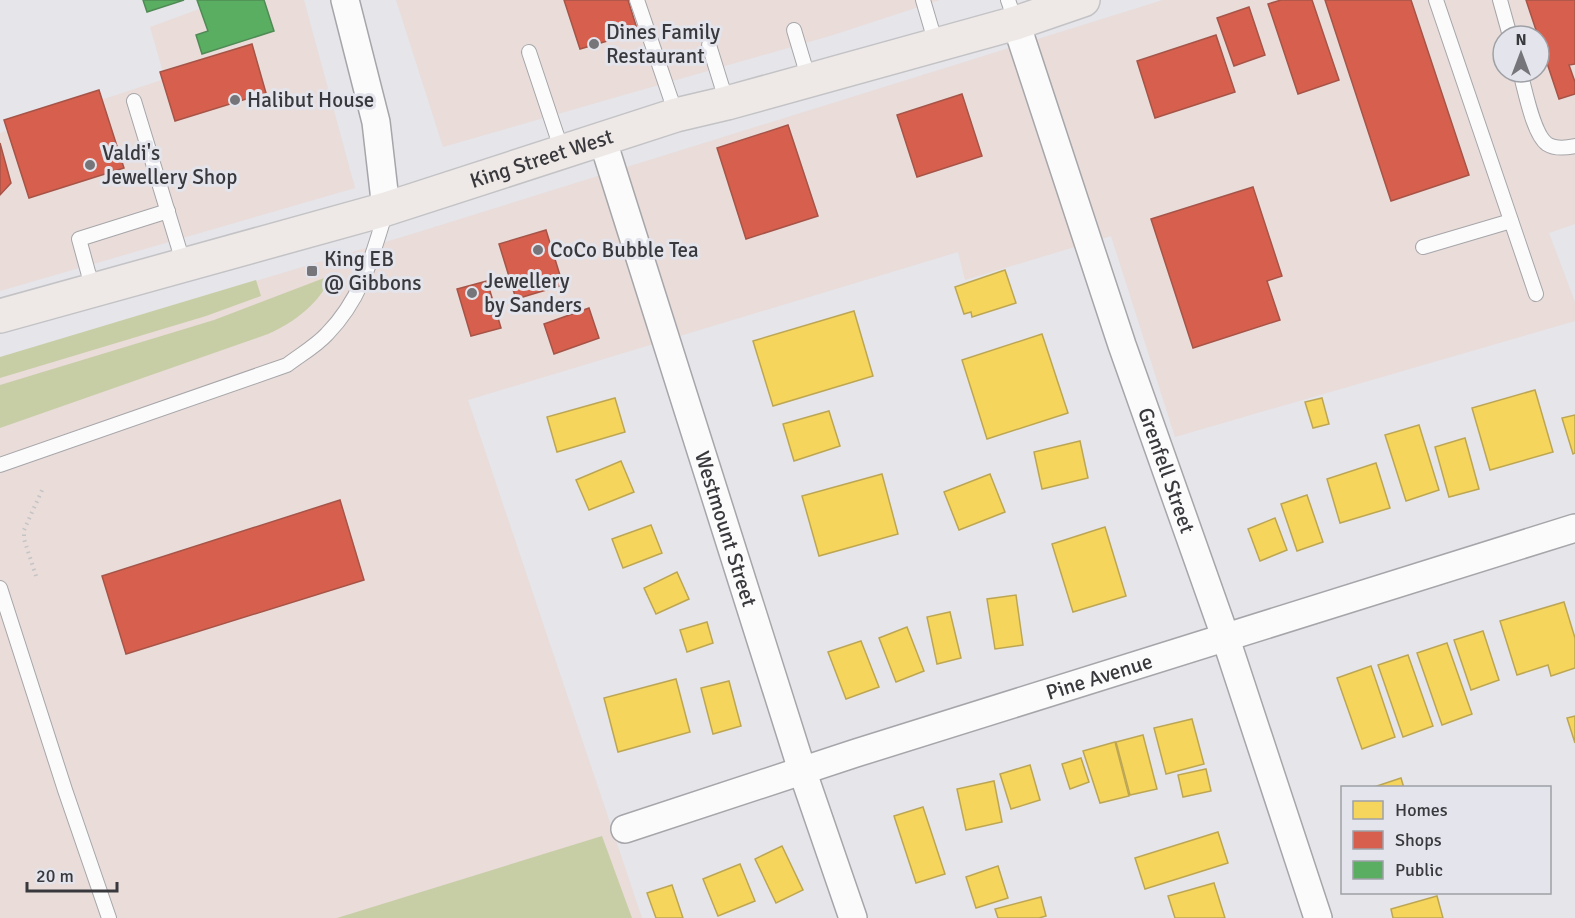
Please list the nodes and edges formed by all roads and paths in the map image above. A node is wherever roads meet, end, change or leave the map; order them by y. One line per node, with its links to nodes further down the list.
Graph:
1 (345, 0): 21 (street)
2 (638, 0): 17 (lane)
3 (923, 0): 10 (lane)
4 (1436, 0): 23 (lane)
5 (1500, 0): 8 (lane)
6 (1076, 1): 7 (main road, King Street West)
7 (1012, 11): 10 (main road, King Street West); 34 (street, Grenfell Street)
8 (1507, 24)
9 (794, 30): 13 (lane)
10 (936, 44): 13 (main road, King Street West)
11 (709, 45): 16 (lane)
12 (529, 52): 20 (lane)
13 (809, 80): 16 (main road, King Street West)
14 (1523, 84): 19 (lane)
15 (134, 101): 22 (lane)
16 (727, 103): 17 (main road, King Street West)
17 (676, 115): 18 (main road, King Street West)
18 (602, 138): 20 (main road, King Street West); 35 (street, Westmount Street)
19 (1575, 146)
20 (562, 151): 21 (main road, King Street West)
21 (386, 209): 25 (main road, King Street West); 29 (lane)
22 (168, 211): 25 (lane); 26 (lane)
23 (1511, 221): 24 (lane); 27 (lane)
24 (1423, 247)
25 (184, 265): 26 (main road, King Street West)
26 (93, 290): 28 (main road, King Street West)
27 (1536, 294)
28 (0, 316)
29 (0, 465)
30 (43, 488): 32 (path)
31 (1575, 528): 34 (street, Pine Avenue)
32 (36, 576)
33 (0, 588): 37 (lane)
34 (1225, 636): 35 (street, Pine Avenue); 39 (street, Grenfell Street)
35 (802, 770): 36 (street, Pine Avenue); 38 (street, Westmount Street)
36 (625, 829)
37 (109, 918)
38 (853, 918)
39 (1318, 918)

